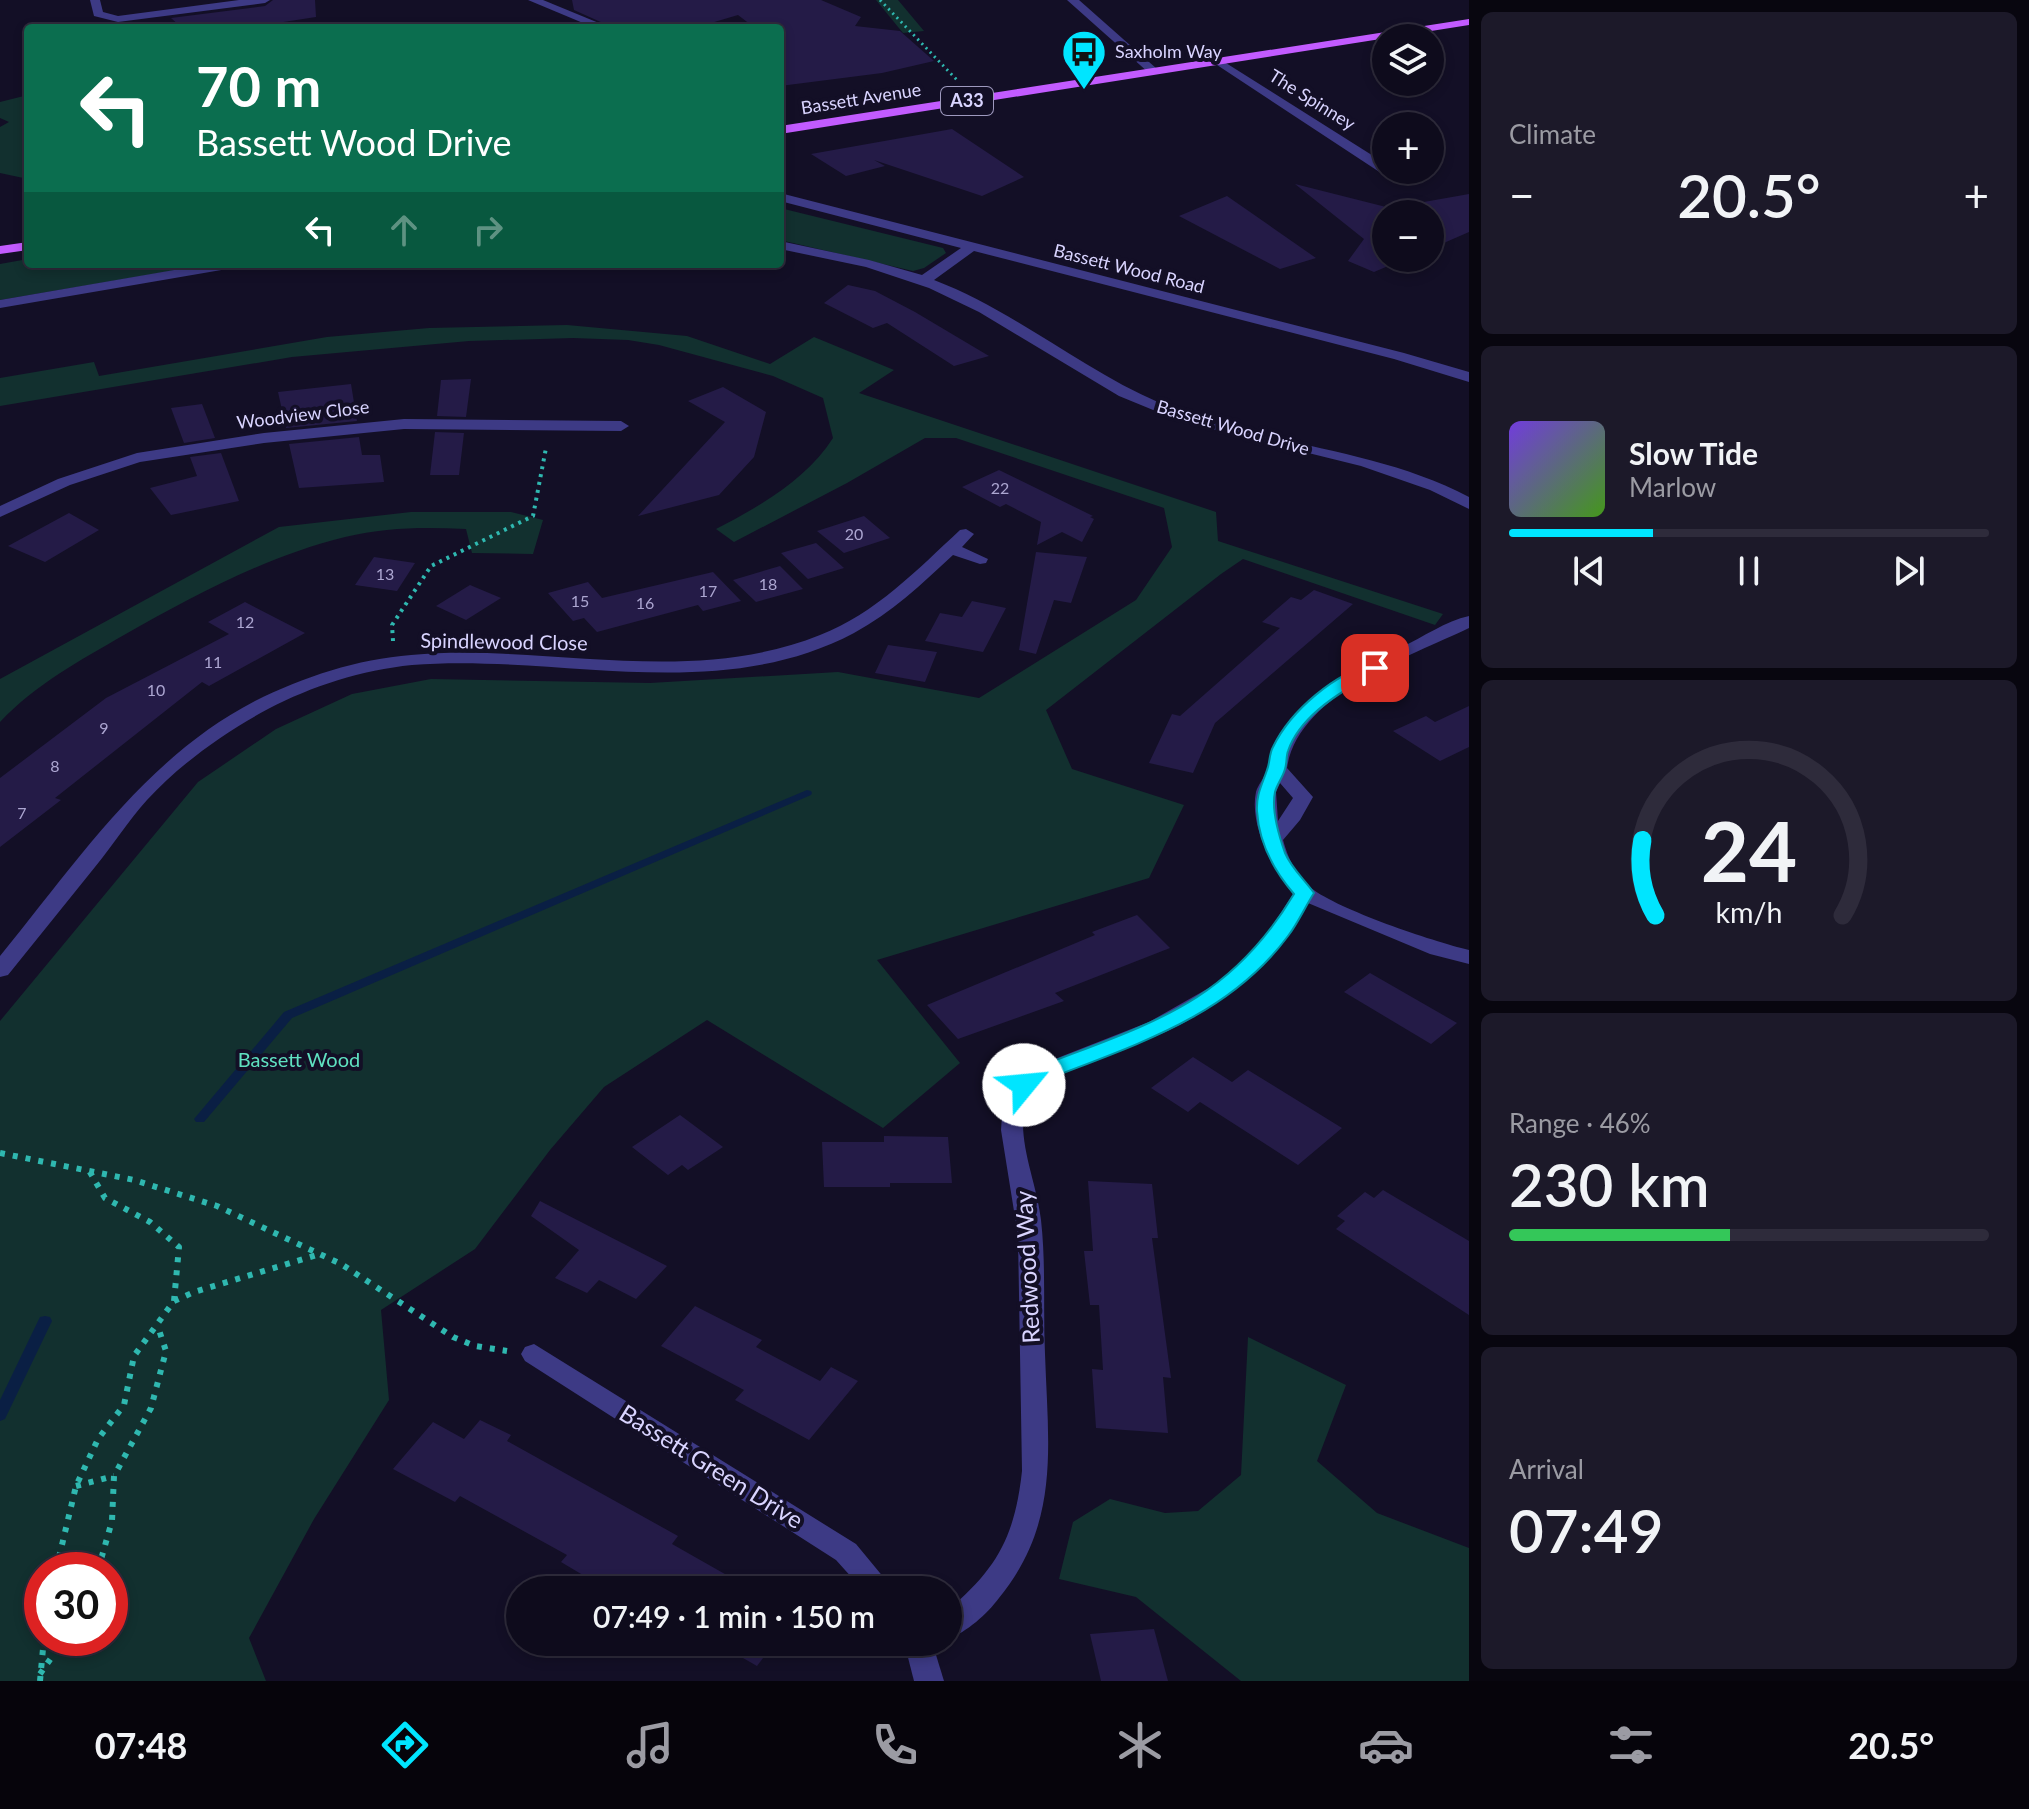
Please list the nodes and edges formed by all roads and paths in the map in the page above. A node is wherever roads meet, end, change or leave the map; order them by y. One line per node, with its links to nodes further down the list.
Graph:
1 (95, 0): 2 (street)
2 (265, 0)
3 (533, 0): 7 (street)
4 (880, 0): 10 (path)
5 (1072, 0): 9 (street)
6 (1469, 22): 8 (main road, Bassett Avenue / A33)
7 (595, 24)
8 (1218, 61): 9 (main road, Bassett Avenue / A33); 12 (street, The Spinney)
9 (1153, 71): 11 (main road, Bassett Avenue / A33)
10 (958, 81)
11 (784, 129)
12 (1372, 161)
13 (784, 198): 16 (street, Bassett Wood Road)
14 (784, 246): 19 (street, Bassett Wood Drive)
15 (24, 247): 17 (main road)
16 (971, 247): 19 (street); 21 (street, Bassett Wood Road)
17 (0, 250)
18 (210, 268): 20 (street)
19 (925, 280): 24 (street, Bassett Wood Drive)
20 (0, 304)
21 (1469, 377)
22 (551, 423): 23 (street, Woodview Close); 25 (street, Woodview Close); 30 (path)
23 (621, 426)
24 (1469, 504)
25 (0, 512)
26 (966, 534): 27 (street, Spindlewood Close)
27 (950, 548): 28 (street); 30 (street, Spindlewood Close)
28 (980, 559)
29 (1469, 621): 31 (street)
30 (395, 662): 35 (street, Spindlewood Close)
31 (1277, 769): 32 (street); 32 (street)
32 (1273, 839): 33 (street)
33 (1304, 893): 34 (street); 47 (street, Redwood Way)
34 (1469, 957)
35 (0, 970)
36 (0, 1153): 37 (path)
37 (87, 1166): 38 (path); 39 (path)
38 (321, 1254): 39 (path); 41 (path)
39 (174, 1301): 40 (path)
40 (158, 1327): 42 (path); 43 (path)
41 (534, 1354): 46 (street, Bassett Green Drive)
42 (114, 1476): 43 (path); 45 (path)
43 (76, 1486): 44 (path)
44 (60, 1552)
45 (103, 1552)
46 (867, 1576)
47 (962, 1617)
48 (42, 1656): 51 (path)
49 (53, 1656): 51 (path)
50 (924, 1656): 52 (street)
51 (40, 1677)
52 (929, 1681)

